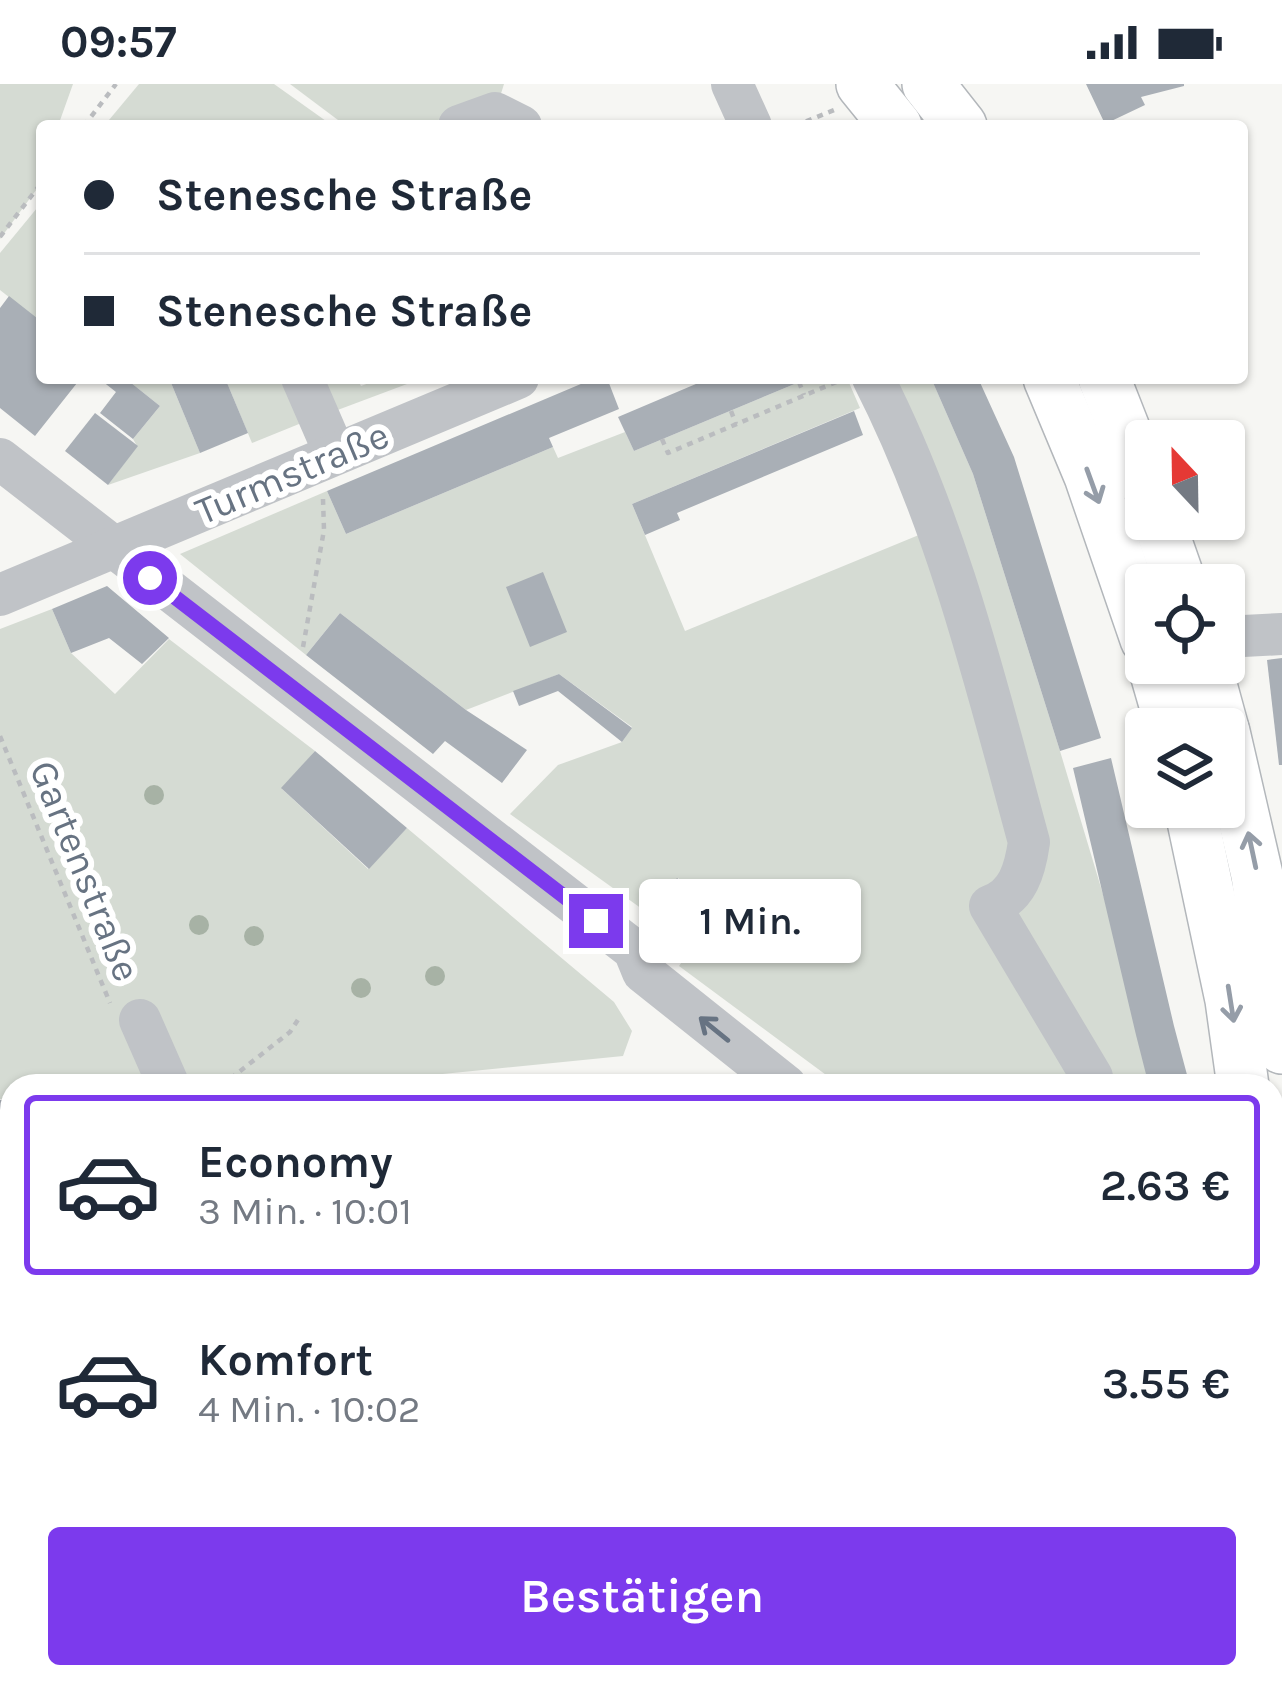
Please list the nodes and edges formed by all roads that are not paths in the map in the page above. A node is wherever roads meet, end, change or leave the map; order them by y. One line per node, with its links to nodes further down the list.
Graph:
1 (732, 84): 6 (street)
2 (862, 84): 7 (main road)
3 (928, 84): 8 (main road)
4 (476, 120): 5 (street)
5 (509, 120)
6 (748, 120)
7 (891, 120)
8 (956, 120)
9 (304, 384): 15 (street)
10 (496, 384): 15 (street, Turmstraße)
11 (876, 384): 28 (street)
12 (1052, 384): 18 (main road, one-way to 18)
13 (1106, 384): 14 (main road)
14 (1125, 432)
15 (326, 458): 17 (street, Turmstraße)
16 (0, 459): 17 (street)
17 (114, 550): 19 (street, Turmstraße); 27 (street, one-way to 17)
18 (1125, 578)
19 (0, 595)
20 (1281, 632): 21 (street)
21 (1245, 635)
22 (1245, 822): 25 (main road, one-way to 22)
23 (1194, 828): 29 (main road, one-way to 29)
24 (126, 1012): 26 (street)
25 (1282, 1048)
26 (162, 1074)
27 (771, 1074)
28 (1091, 1074)
29 (1241, 1074)

